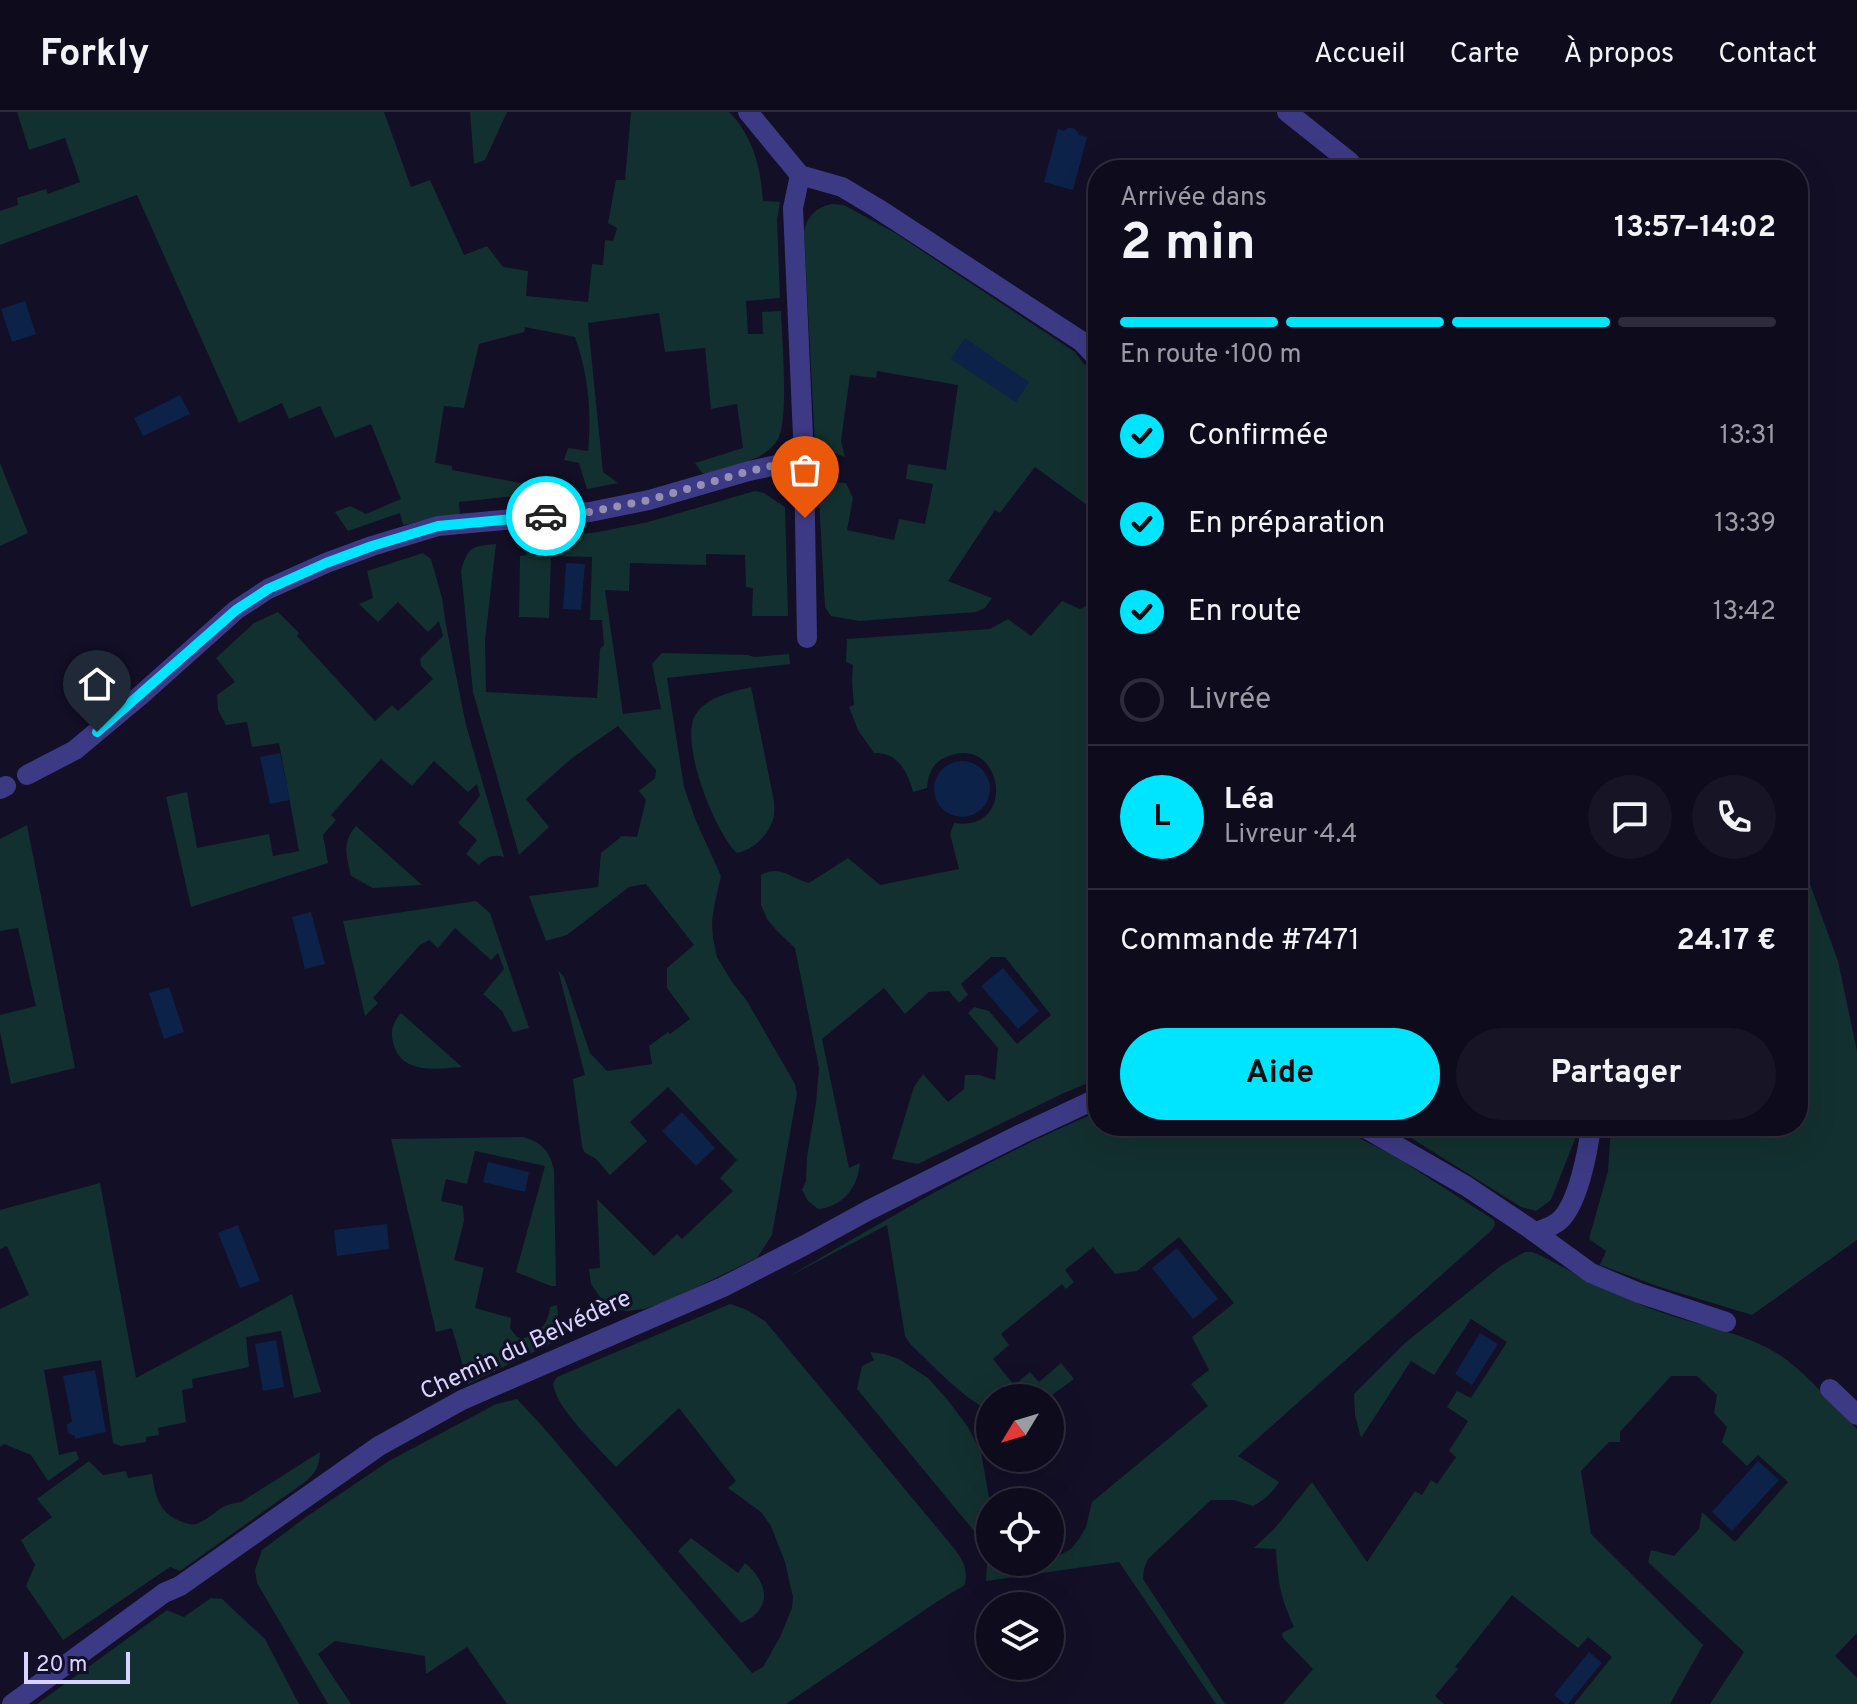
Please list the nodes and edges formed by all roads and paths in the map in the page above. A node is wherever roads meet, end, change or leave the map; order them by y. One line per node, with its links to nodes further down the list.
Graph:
1 (748, 112): 4 (street)
2 (1287, 112): 3 (street)
3 (1347, 160)
4 (800, 175): 5 (street); 6 (street)
5 (1088, 348)
6 (804, 459): 7 (street); 8 (street)
7 (807, 638)
8 (27, 775)
9 (1088, 1103): 16 (street, Chemin du Belvédère)
10 (1379, 1136): 12 (street)
11 (1590, 1136): 12 (street)
12 (1536, 1232): 13 (street)
13 (1726, 1322)
14 (1830, 1389): 15 (street)
15 (1857, 1415)
16 (12, 1704)

